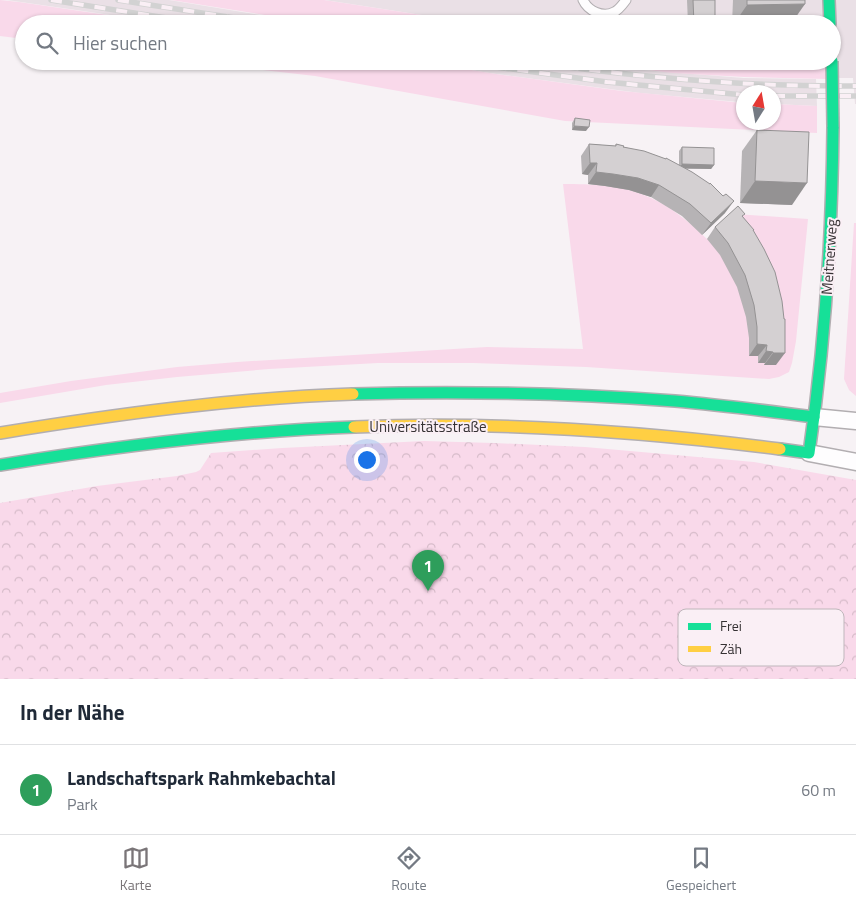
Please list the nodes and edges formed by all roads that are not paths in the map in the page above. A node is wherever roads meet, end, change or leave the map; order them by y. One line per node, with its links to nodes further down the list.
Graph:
1 (583, 0): 2 (lane)
2 (626, 0)
3 (829, 0): 4 (street)
4 (830, 15)
5 (832, 70): 6 (street, Meitnerweg, bridge)
6 (814, 417): 7 (street); 8 (street); 9 (street, Meitnerweg)
7 (856, 421)
8 (0, 433)
9 (809, 453): 10 (street, Universitätsstraße); 11 (street, Universitätsstraße)
10 (856, 462)
11 (0, 465)

